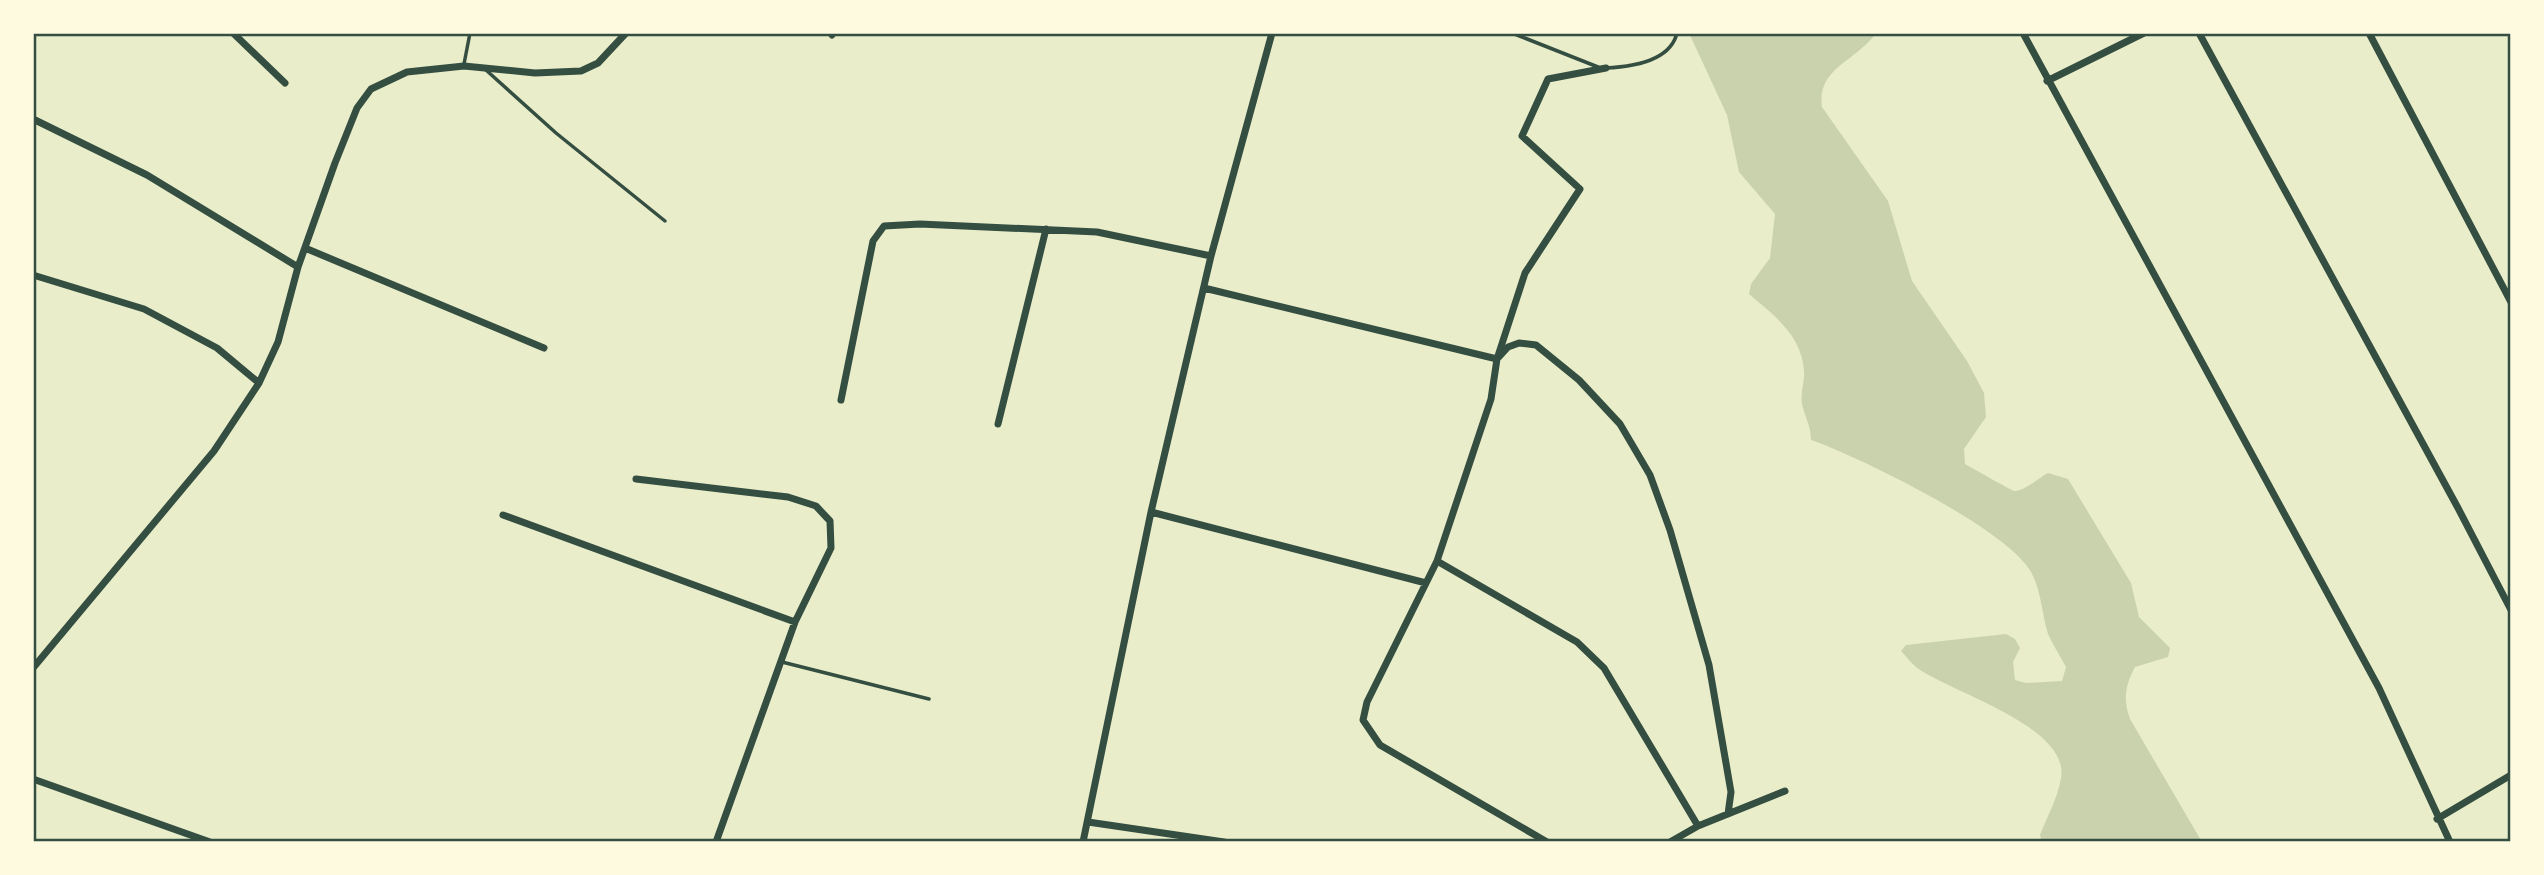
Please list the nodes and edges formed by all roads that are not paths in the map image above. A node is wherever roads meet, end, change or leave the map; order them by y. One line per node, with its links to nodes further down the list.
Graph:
1 (233, 33): 15 (street)
2 (470, 33): 11 (lane)
3 (626, 33): 12 (street)
4 (1272, 33): 20 (street)
5 (1512, 33): 13 (lane)
6 (1677, 33): 13 (lane)
7 (2023, 33): 14 (street)
8 (2144, 33): 14 (street)
9 (2199, 33): 35 (street)
10 (2369, 33): 24 (street)
11 (464, 66): 12 (street); 19 (street)
12 (484, 68): 17 (lane)
13 (1606, 68): 26 (street)
14 (2048, 81): 44 (street)
15 (285, 83)
16 (33, 119): 21 (street)
17 (665, 221)
18 (1046, 229): 20 (street); 28 (street); 29 (street)
19 (305, 248): 21 (street); 25 (street)
20 (1210, 256): 23 (street)
21 (298, 267): 27 (street)
22 (33, 275): 27 (street)
23 (1204, 288): 26 (street); 31 (street)
24 (2511, 302)
25 (544, 348)
26 (1497, 359): 33 (street); 43 (street)
27 (259, 383): 38 (street)
28 (841, 400)
29 (998, 424)
30 (636, 479): 36 (street)
31 (1151, 512): 34 (street); 45 (street)
32 (503, 515): 36 (street)
33 (1437, 561): 34 (street); 46 (street)
34 (1426, 583): 51 (street)
35 (2511, 610)
36 (795, 622): 37 (street)
37 (780, 661): 39 (lane); 48 (street)
38 (33, 668)
39 (929, 699)
40 (2511, 775): 44 (street)
41 (33, 779): 47 (street)
42 (1785, 791): 43 (street)
43 (1728, 814): 46 (street)
44 (2437, 818): 53 (street)
45 (1088, 822): 49 (street); 50 (street)
46 (1698, 826): 52 (street)
47 (210, 842)
48 (716, 842)
49 (1083, 842)
50 (1224, 842)
51 (1547, 842)
52 (1670, 842)
53 (2450, 842)

